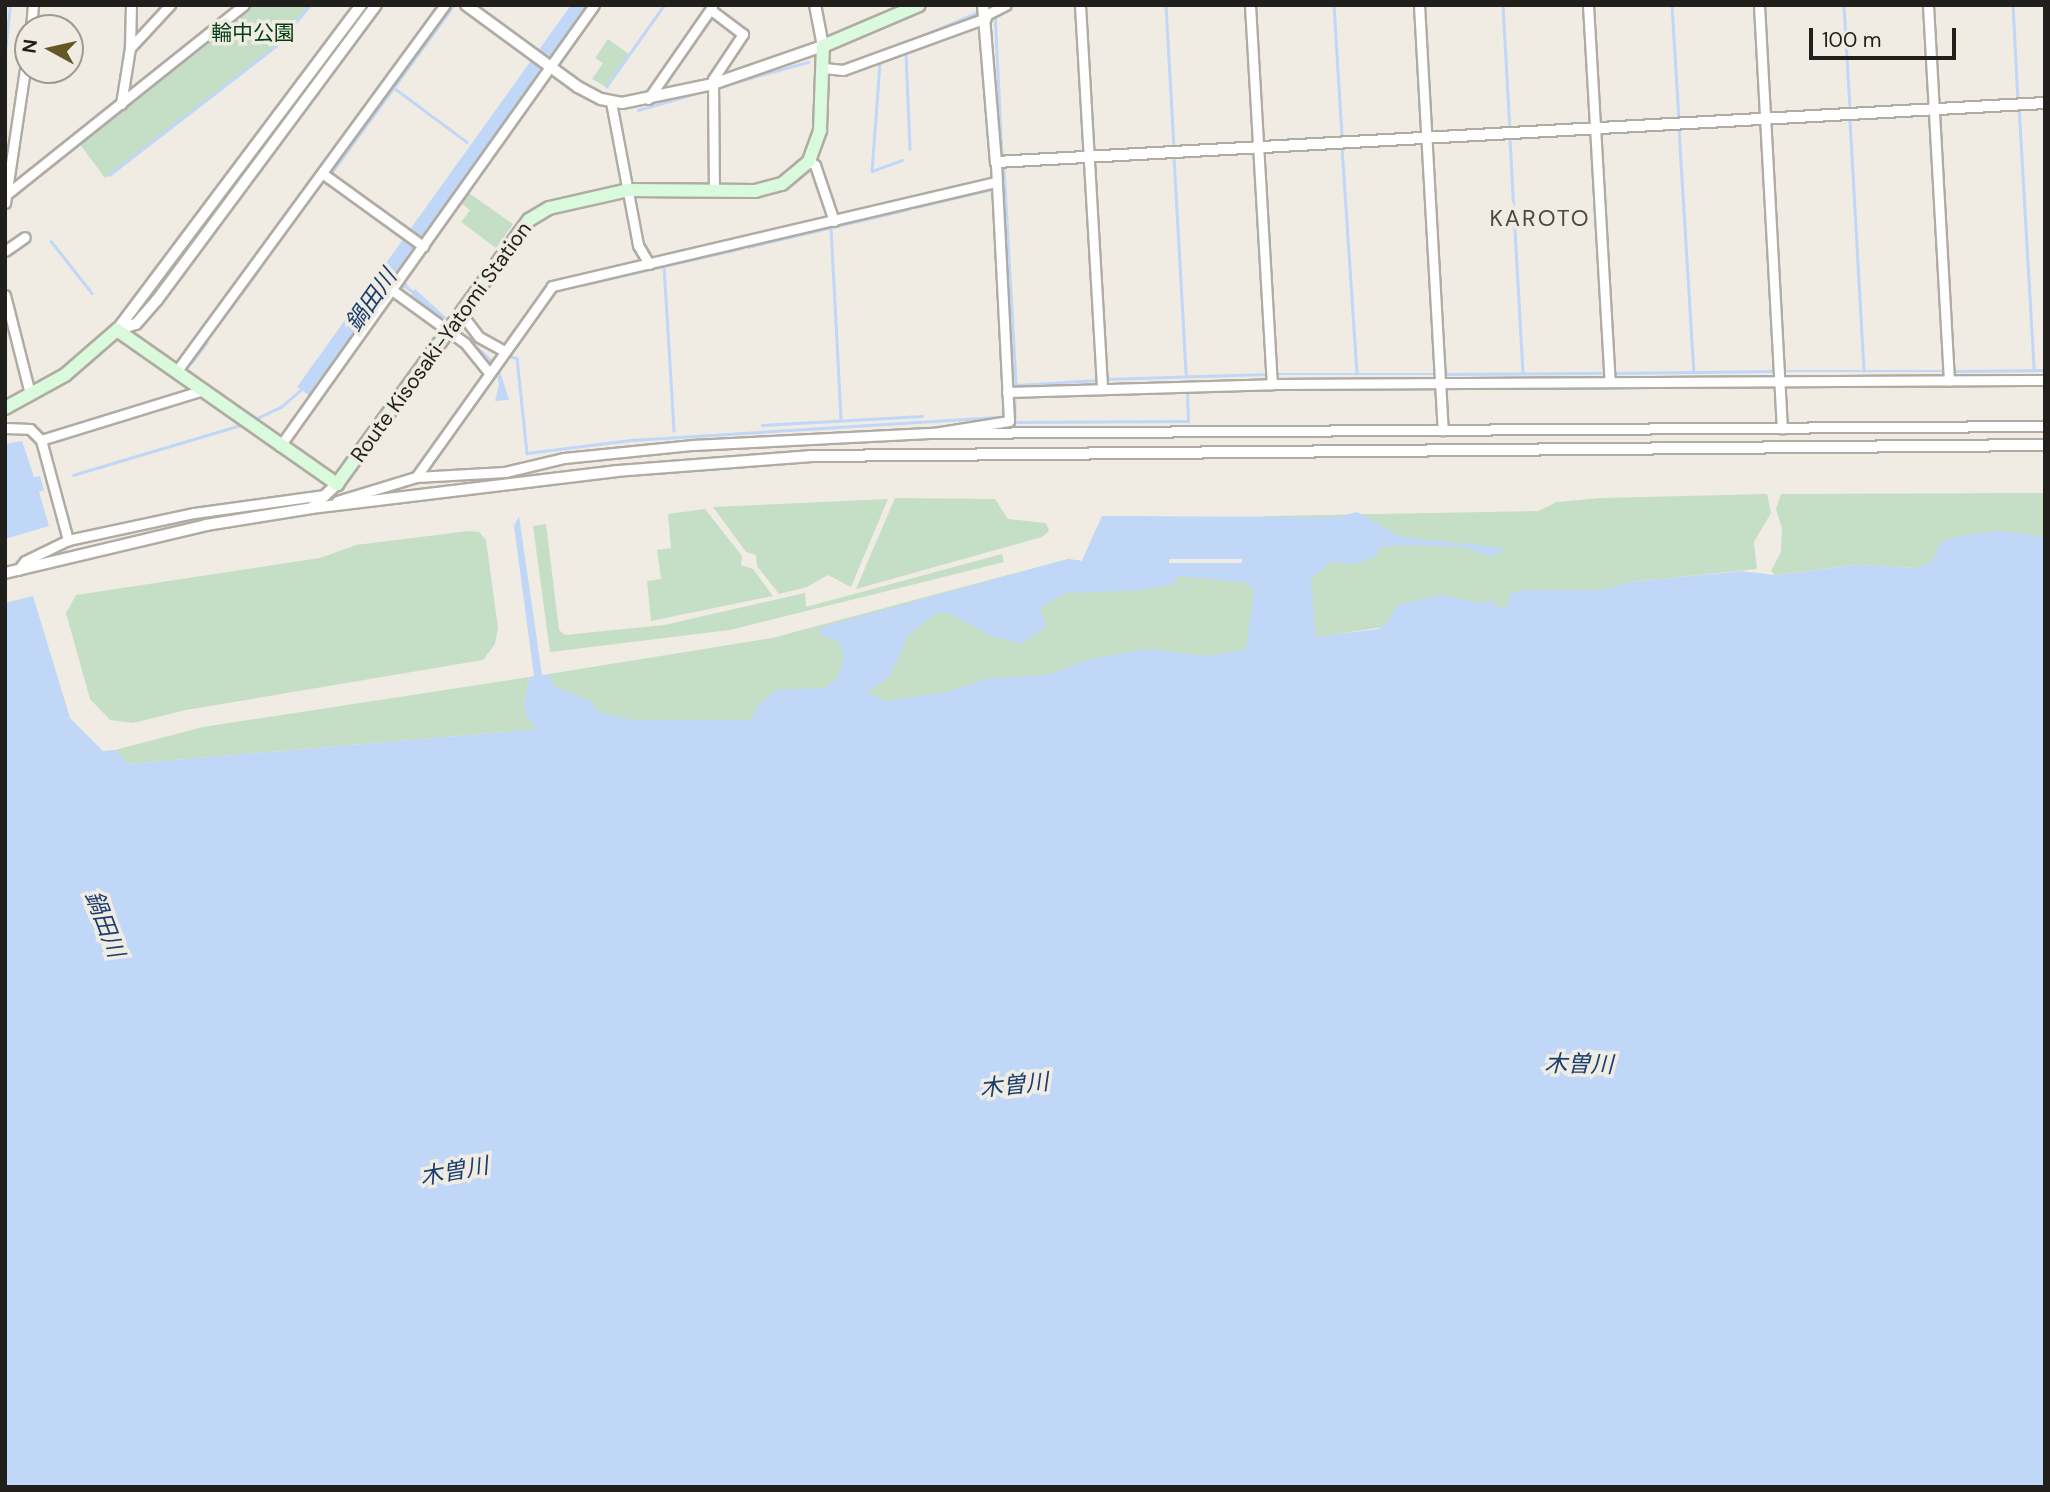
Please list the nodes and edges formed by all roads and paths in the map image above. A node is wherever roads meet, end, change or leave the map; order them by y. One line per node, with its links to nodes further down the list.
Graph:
1 (131, 5): 21 (street)
2 (170, 5): 21 (street)
3 (244, 5): 29 (street)
4 (361, 5): 51 (street)
5 (376, 5): 51 (street)
6 (444, 5): 38 (street)
7 (466, 5): 22 (street)
8 (594, 5): 22 (street)
9 (815, 5): 20 (street)
10 (919, 5): 20 (main road)
11 (1006, 5): 19 (street)
12 (1080, 5): 35 (street)
13 (1250, 5): 34 (street)
14 (1419, 5): 33 (street)
15 (1588, 5): 32 (street)
16 (1759, 5): 31 (street)
17 (1928, 5): 30 (street)
18 (712, 7): 25 (street); 26 (street)
19 (985, 13): 23 (street); 37 (street)
20 (824, 46): 23 (main road); 25 (street)
21 (130, 48): 29 (street)
22 (550, 67): 27 (street); 45 (street)
23 (824, 68): 36 (main road)
24 (23, 84): 42 (street)
25 (713, 84): 26 (street); 41 (street)
26 (647, 100): 27 (street)
27 (611, 102): 40 (street)
28 (2045, 103): 30 (street)
29 (121, 104): 42 (street)
30 (1935, 109): 31 (street); 55 (street)
31 (1765, 120): 32 (street); 58 (street)
32 (1595, 128): 33 (street); 57 (street)
33 (1427, 139): 34 (street); 59 (street)
34 (1258, 147): 35 (street); 60 (street)
35 (1089, 158): 37 (street); 61 (street)
36 (809, 161): 41 (main road, Route Kisosaki-Yatomi Station); 43 (street)
37 (996, 162): 39 (street)
38 (322, 173): 45 (street); 54 (street)
39 (996, 183): 43 (street); 63 (street)
40 (628, 190): 41 (main road, Route Kisosaki-Yatomi Station); 47 (street); 50 (main road, Route Kisosaki-Yatomi Station)
41 (714, 190)
42 (6, 199)
43 (834, 221): 47 (street)
44 (24, 237): 46 (street)
45 (421, 245): 48 (street)
46 (5, 251)
47 (649, 264): 52 (street)
48 (393, 288): 50 (street); 73 (street)
49 (5, 295): 64 (street)
50 (453, 322): 52 (street); 53 (street); 75 (main road, Route Kisosaki-Yatomi Station)
51 (117, 330): 54 (main road, Route Kisosaki-Yatomi Station); 64 (main road)
52 (504, 351): 53 (street)
53 (493, 367): 74 (street)
54 (176, 372): 62 (main road, Route Kisosaki-Yatomi Station)
55 (1949, 380): 56 (street); 58 (street)
56 (2045, 380)
57 (1610, 381): 58 (street); 59 (street)
58 (1781, 381): 68 (street)
59 (1441, 382): 60 (street); 69 (street)
60 (1272, 384): 61 (street)
61 (1102, 388): 63 (street)
62 (204, 390): 71 (street); 73 (main road, Route Kisosaki-Yatomi Station)
63 (1007, 392): 70 (street)
64 (30, 394): 65 (main road)
65 (5, 408)
66 (2045, 426): 68 (street)
67 (5, 428): 71 (street)
68 (1782, 428): 69 (street)
69 (1443, 430): 70 (street)
70 (934, 433): 74 (street)
71 (41, 440): 78 (street)
72 (2045, 444): 77 (street)
73 (280, 446): 75 (main road, Route Kisosaki-Yatomi Station)
74 (416, 477): 77 (street)
75 (337, 484): 76 (street)
76 (323, 495): 77 (street); 78 (street)
77 (312, 508): 79 (street)
78 (68, 540): 79 (street)
79 (18, 570): 80 (street)
80 (5, 573)

